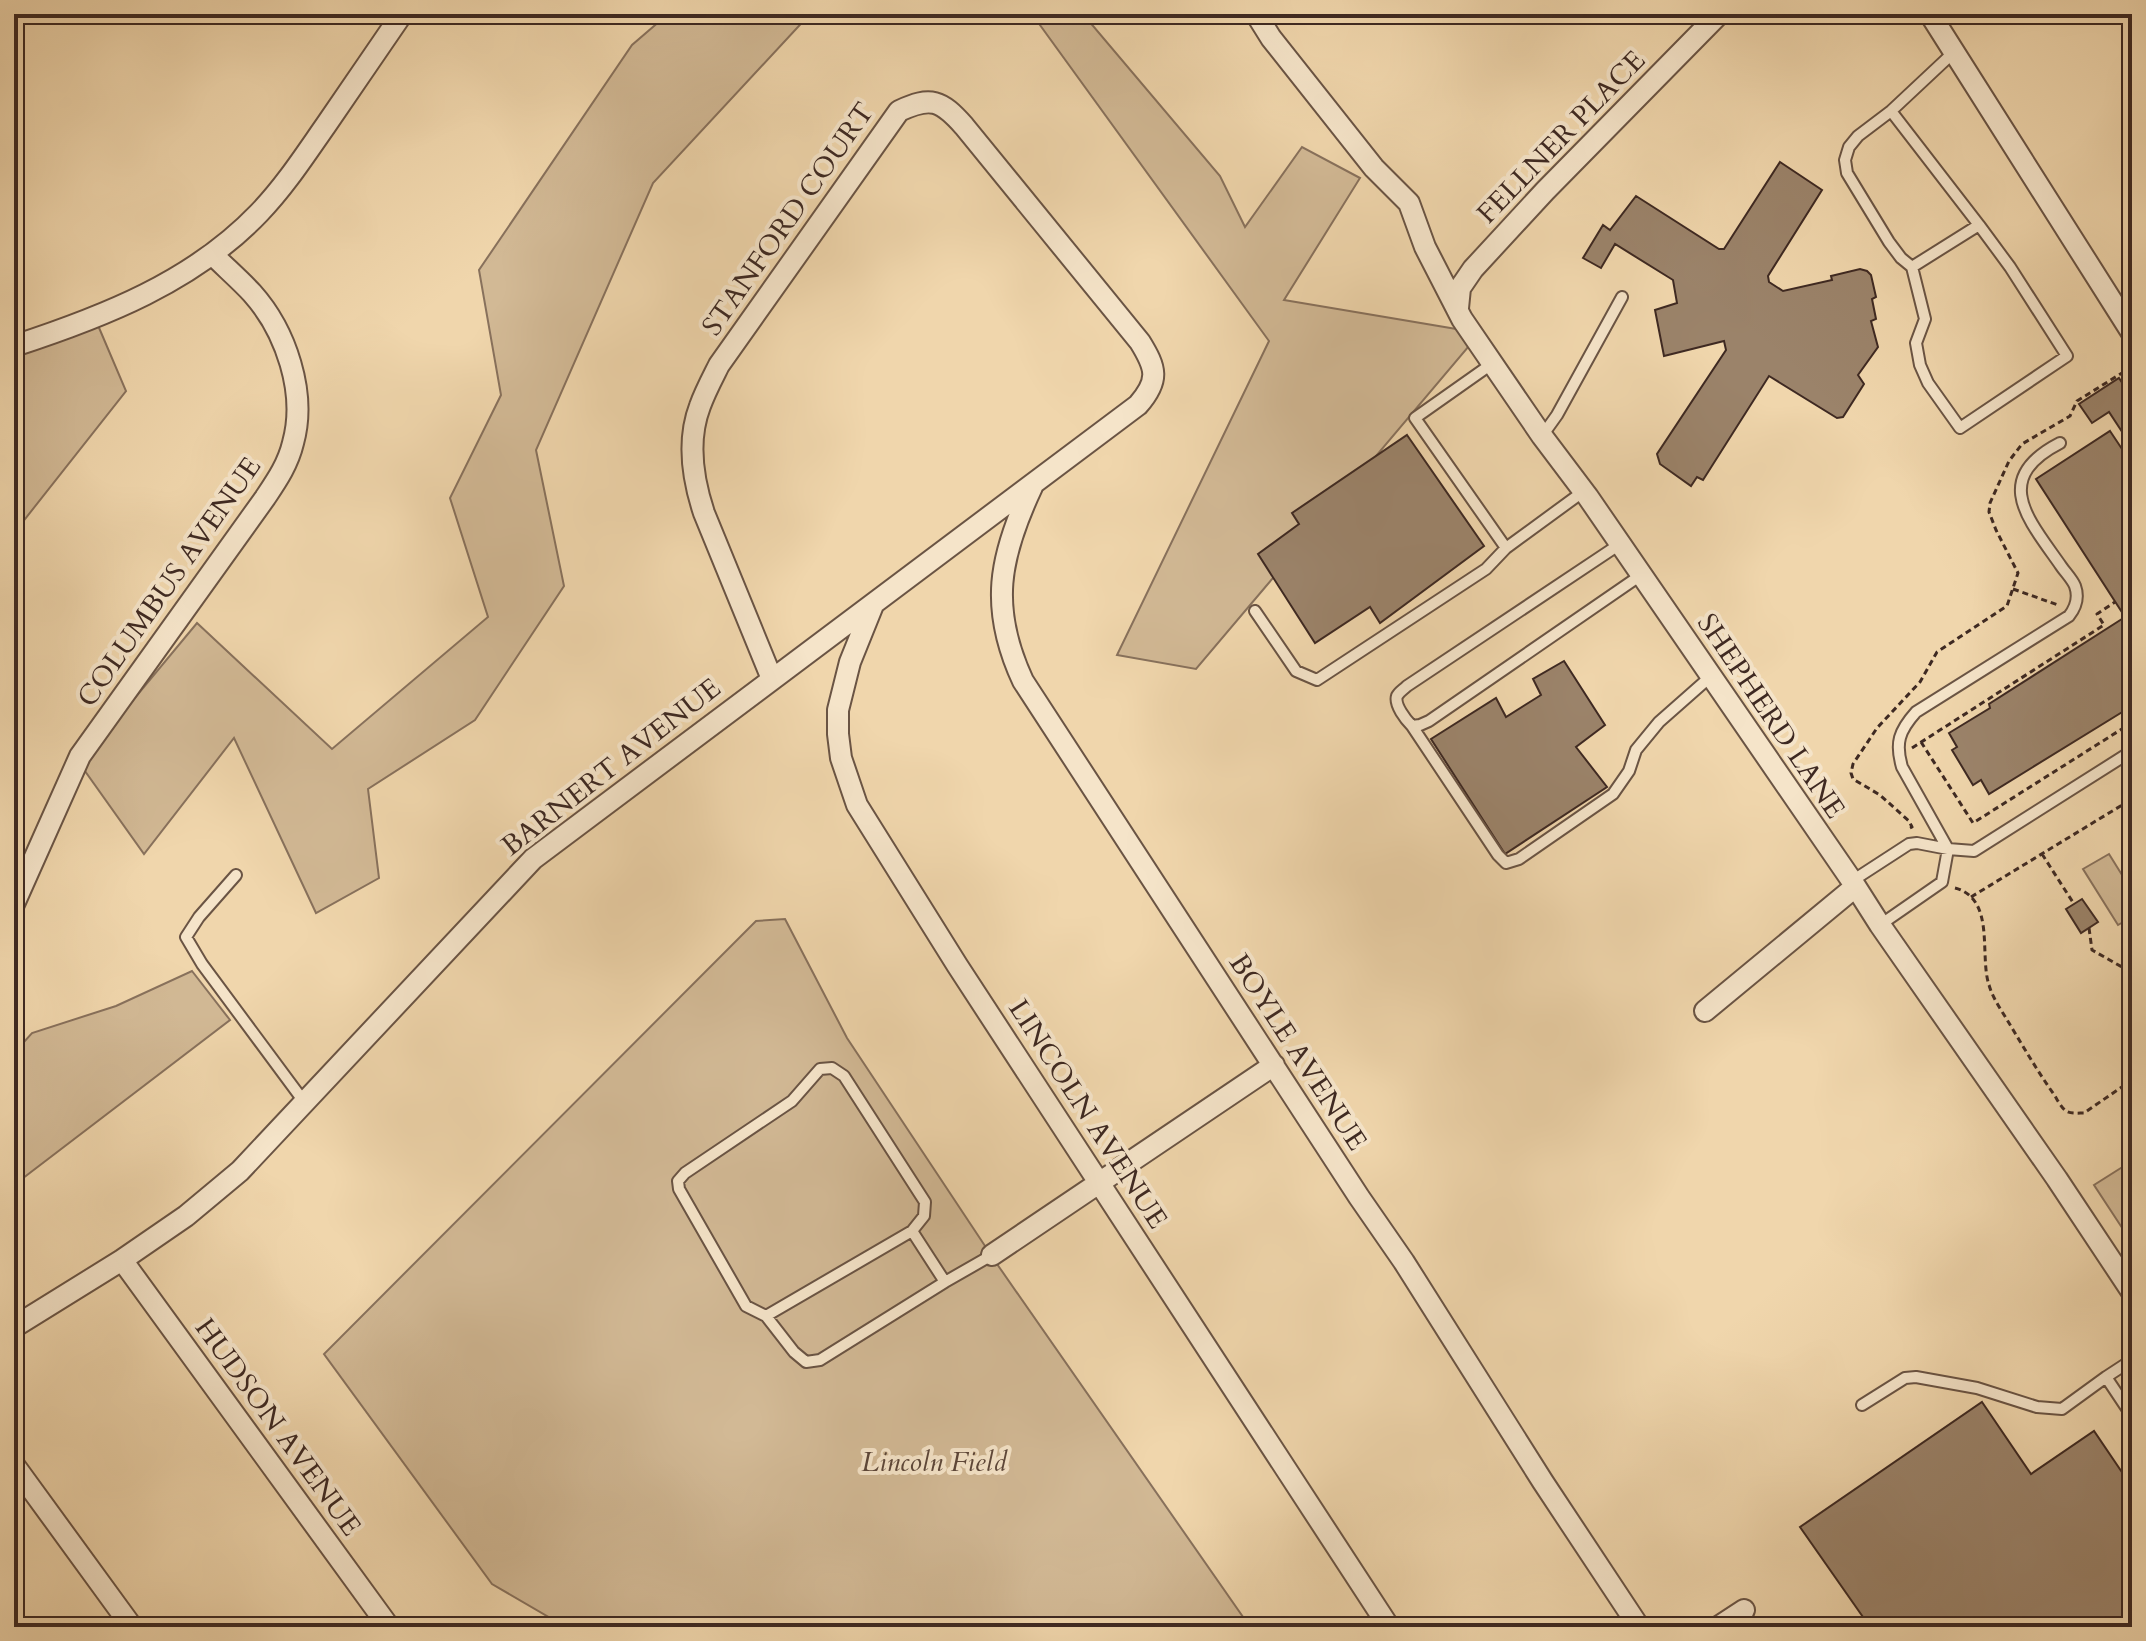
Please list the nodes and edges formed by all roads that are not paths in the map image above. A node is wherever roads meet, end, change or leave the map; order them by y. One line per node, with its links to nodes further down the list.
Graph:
1 (402, 14): 8 (street)
2 (1256, 14): 11 (street, SHEPHERD LANE)
3 (1719, 14): 11 (street, FELLNER PLACE)
4 (1930, 14): 5 (street)
5 (1954, 52): 6 (lane); 13 (street)
6 (1891, 111): 7 (lane); 9 (lane)
7 (1979, 225): 9 (lane); 9 (lane)
8 (212, 254): 14 (street); 32 (street, COLUMBUS AVENUE)
9 (1912, 267)
10 (1622, 297): 16 (lane)
11 (1458, 308): 15 (street, SHEPHERD LANE)
12 (1130, 330): 18 (street, BARNERT AVENUE); 26 (street, STANFORD COURT)
13 (2132, 333)
14 (14, 346)
15 (1493, 363): 16 (street, SHEPHERD LANE); 21 (lane)
16 (1542, 436): 19 (street, SHEPHERD LANE)
17 (2060, 443): 29 (lane)
18 (1034, 483): 23 (street, BARNERT AVENUE); 35 (street, BOYLE AVENUE)
19 (1584, 491): 20 (street, SHEPHERD LANE); 21 (lane)
20 (1620, 544): 22 (street, SHEPHERD LANE); 27 (lane)
21 (1506, 548): 24 (lane)
22 (1641, 575): 25 (street, SHEPHERD LANE); 27 (lane)
23 (873, 604): 26 (street, BARNERT AVENUE); 37 (street, LINCOLN AVENUE)
24 (1255, 611)
25 (1710, 677): 27 (lane); 31 (street, SHEPHERD LANE)
26 (772, 679): 36 (street, BARNERT AVENUE)
27 (1412, 726)
28 (2132, 751): 29 (lane)
29 (1948, 849): 31 (lane); 33 (lane)
30 (236, 875): 36 (lane)
31 (1853, 884): 33 (street, SHEPHERD LANE); 34 (street)
32 (14, 904)
33 (1880, 925): 42 (street, SHEPHERD LANE)
34 (1705, 1011)
35 (1274, 1065): 37 (street); 54 (street, BOYLE AVENUE)
36 (305, 1103): 40 (street, BARNERT AVENUE)
37 (1099, 1183): 39 (street); 53 (street, LINCOLN AVENUE)
38 (912, 1231): 41 (lane); 43 (lane); 43 (lane)
39 (992, 1255): 41 (lane)
40 (122, 1260): 44 (street, BARNERT AVENUE); 52 (street, HUDSON AVENUE)
41 (945, 1282): 43 (lane)
42 (2132, 1292)
43 (766, 1316)
44 (14, 1327)
45 (2132, 1360): 46 (lane)
46 (2106, 1377): 47 (lane); 48 (lane)
47 (1862, 1405)
48 (2132, 1416)
49 (14, 1465): 51 (street)
50 (1744, 1610): 55 (street)
51 (132, 1627)
52 (389, 1627)
53 (1389, 1627)
54 (1639, 1627)
55 (1718, 1627)

